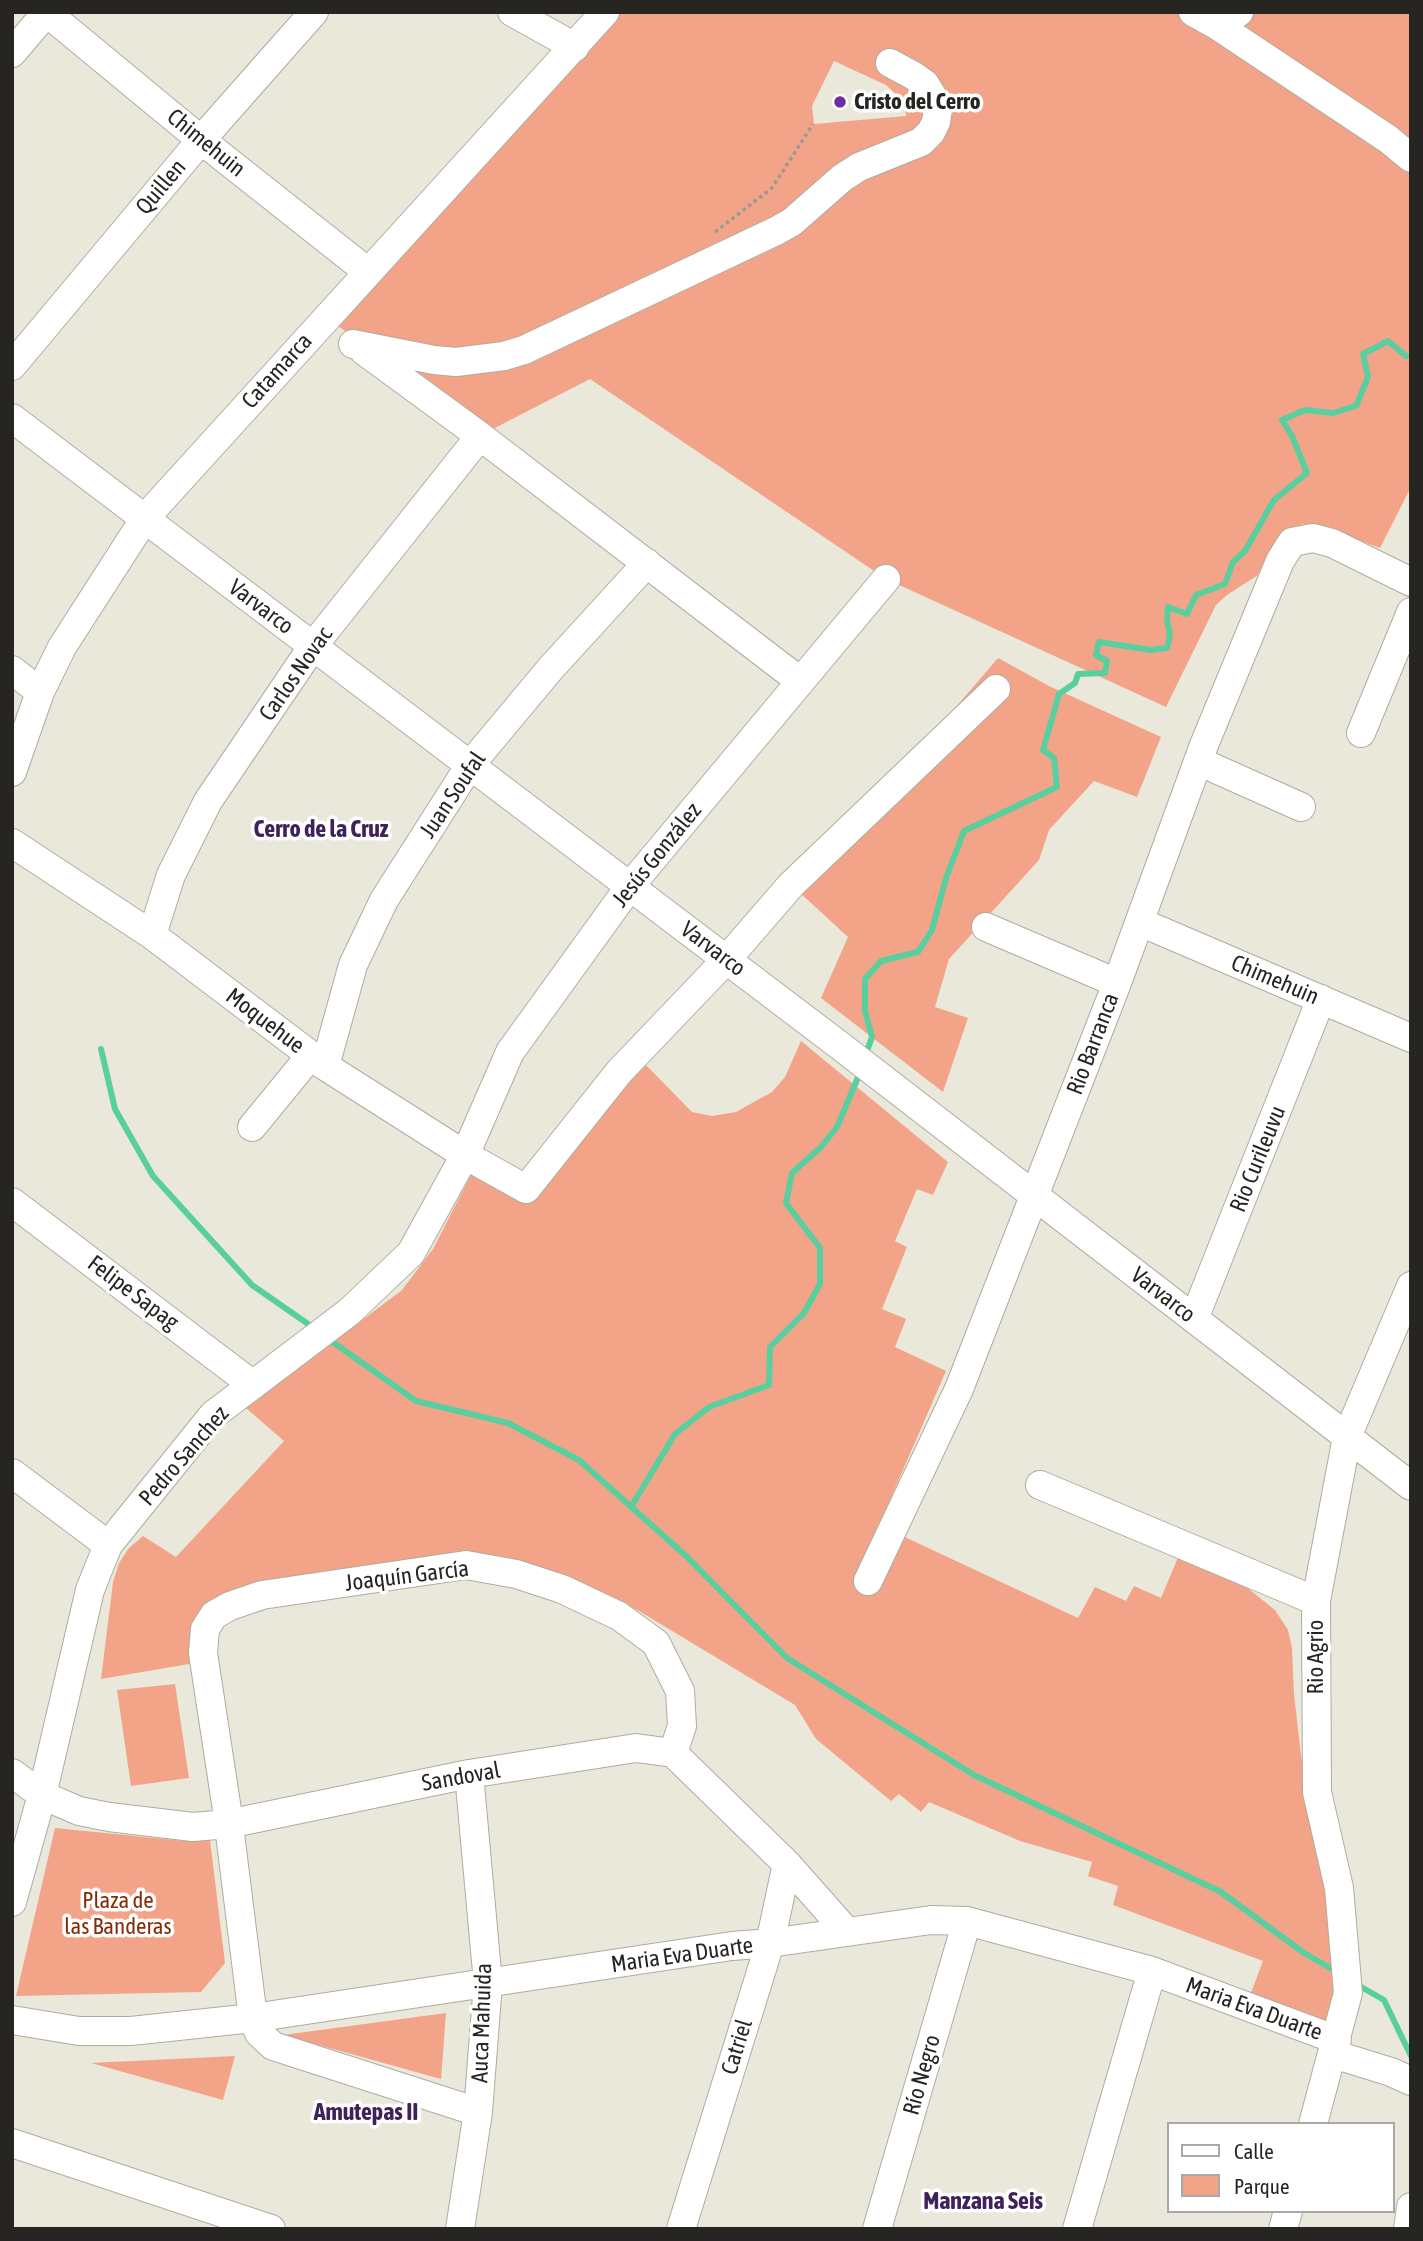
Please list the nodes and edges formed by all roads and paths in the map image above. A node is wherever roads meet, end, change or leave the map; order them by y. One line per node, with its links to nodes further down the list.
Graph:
1 (46, 12): 8 (street); 11 (street, Chimehuin)
2 (314, 12): 11 (street, Quillen)
3 (512, 12): 7 (street)
4 (605, 12): 7 (street, Catamarca)
5 (1193, 12): 6 (street)
6 (1228, 19): 12 (street)
7 (575, 47): 14 (street, Catamarca)
8 (12, 53)
9 (890, 63): 16 (street)
10 (813, 124): 13 (path)
11 (201, 140): 14 (street, Chimehuin); 17 (street, Quillen)
12 (1411, 158)
13 (712, 234)
14 (368, 272): 15 (street, Catamarca)
15 (322, 321): 16 (street); 20 (street, Catamarca)
16 (353, 344): 19 (street)
17 (12, 366)
18 (12, 418): 20 (street, Varvarco)
19 (480, 436): 21 (street); 25 (street, Carlos Novac)
20 (145, 518): 25 (street, Varvarco); 29 (street, Catamarca)
21 (647, 563): 27 (street); 32 (street, Juan Soufal)
22 (886, 579): 27 (street, Jesús González)
23 (1411, 582): 31 (street, Rio Barranca)
24 (1411, 612): 30 (street)
25 (313, 646): 32 (street, Varvarco); 39 (street, Carlos Novac)
26 (12, 670): 29 (street)
27 (800, 681): 36 (street, Jesús González)
28 (996, 689): 40 (street)
29 (40, 692): 33 (street, Catamarca)
30 (1361, 733)
31 (1198, 761): 34 (street); 37 (street, Rio Barranca)
32 (470, 765): 36 (street, Varvarco); 44 (street, Juan Soufal)
33 (12, 772)
34 (1301, 807)
35 (12, 843): 39 (street, Moquehue)
36 (629, 886): 40 (street, Varvarco); 46 (street, Jesús González)
37 (1139, 922): 41 (street, Rio Barranca); 42 (street, Chimehuin)
38 (986, 927): 41 (street)
39 (152, 935): 44 (street, Moquehue)
40 (727, 959): 46 (street, Moquehue); 47 (street, Varvarco)
41 (1116, 983): 47 (street, Rio Barranca)
42 (1321, 999): 43 (street, Chimehuin); 50 (street, Rio Curileuvu)
43 (1411, 1038)
44 (318, 1061): 45 (street); 46 (street, Moquehue)
45 (251, 1127)
46 (465, 1155): 51 (street, Pedro Sanchez)
47 (1035, 1196): 50 (street, Varvarco); 57 (street, Rio Barranca)
48 (12, 1202): 51 (street, Felipe Sapag)
49 (1411, 1286): 52 (street, Rio Agrio)
50 (1194, 1319): 52 (street, Varvarco)
51 (253, 1385): 56 (street, Pedro Sanchez)
52 (1347, 1437): 55 (street, Varvarco); 58 (street, Rio Agrio)
53 (12, 1472): 56 (street)
54 (1040, 1485): 58 (street)
55 (1411, 1486)
56 (108, 1545): 62 (street, Pedro Sanchez)
57 (867, 1581)
58 (1316, 1601): 73 (street, Rio Agrio)
59 (673, 1753): 61 (street, Sandoval); 63 (street, Joaquín García); 64 (street)
60 (12, 1773): 62 (street, Sandoval)
61 (469, 1774): 63 (street, Sandoval); 70 (street, Auca Mahuida)
62 (42, 1795): 63 (street, Sandoval); 65 (street, Pedro Sanchez)
63 (228, 1824): 71 (street)
64 (787, 1864): 67 (street); 68 (street, Catriel)
65 (12, 1902)
66 (967, 1921): 67 (street, Maria Eva Duarte); 69 (street, Maria Eva Duarte); 82 (street, Río Negro)
67 (847, 1932): 68 (street, Maria Eva Duarte)
68 (769, 1943): 70 (street, Maria Eva Duarte); 81 (street, Catriel)
69 (1152, 1971): 73 (street, Maria Eva Duarte); 83 (street)
70 (488, 1983): 71 (street, Maria Eva Duarte); 75 (street, Auca Mahuida)
71 (253, 2018): 72 (street, Maria Eva Duarte); 75 (street)
72 (12, 2020)
73 (1335, 2047): 74 (street, Maria Eva Duarte); 76 (street, Rio Agrio)
74 (1411, 2081)
75 (478, 2112): 80 (street, Auca Mahuida)
76 (1314, 2122)
77 (12, 2143): 79 (street)
78 (1411, 2207): 84 (street)
79 (271, 2229)
80 (460, 2229)
81 (681, 2229)
82 (877, 2229)
83 (1077, 2229)
84 (1408, 2229)

